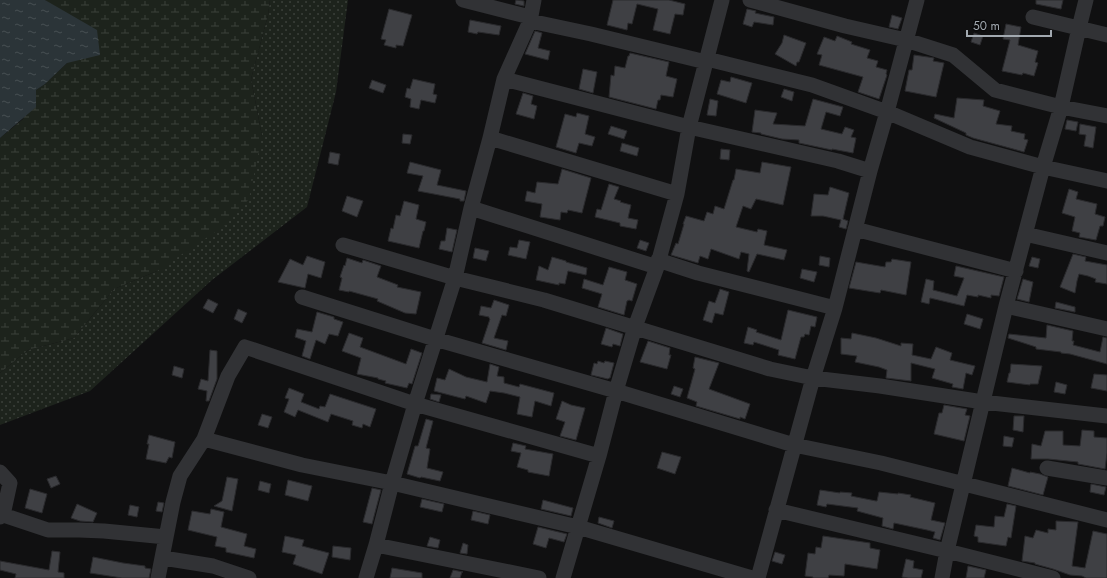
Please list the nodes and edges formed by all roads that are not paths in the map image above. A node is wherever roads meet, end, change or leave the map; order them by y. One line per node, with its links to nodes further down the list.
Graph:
1 (463, 0): 8 (street)
2 (534, 0): 8 (street)
3 (722, 0): 12 (street)
4 (750, 0): 11 (street)
5 (917, 0): 11 (street)
6 (1086, 0): 9 (street)
7 (1033, 17): 9 (street)
8 (530, 19): 12 (street); 13 (street)
9 (1079, 28): 10 (street); 14 (street)
10 (1107, 35)
11 (906, 40): 14 (street); 15 (street)
12 (706, 60): 15 (street); 17 (street)
13 (504, 79): 17 (street); 18 (street)
14 (1061, 107): 16 (street); 19 (street)
15 (887, 112): 19 (street); 20 (street)
16 (1107, 116)
17 (689, 127): 20 (street); 22 (street)
18 (490, 138): 22 (street); 23 (street)
19 (1043, 168): 21 (street); 25 (street)
20 (870, 171): 24 (street)
21 (1107, 181)
22 (677, 194): 28 (street)
23 (471, 208): 28 (street); 30 (street)
24 (855, 229): 29 (street); 33 (street)
25 (1025, 234): 27 (street); 29 (street)
26 (343, 245): 30 (street)
27 (1107, 253)
28 (658, 263): 33 (street); 34 (street)
29 (1016, 271): 32 (street)
30 (455, 278): 34 (street); 36 (street)
31 (302, 297): 36 (street)
32 (1006, 306): 35 (street); 39 (street)
33 (835, 308): 37 (street)
34 (635, 327): 37 (street); 38 (street)
35 (1107, 329)
36 (435, 339): 38 (street); 40 (street)
37 (813, 378): 39 (street); 43 (street)
38 (616, 391): 43 (street); 44 (street)
39 (983, 402): 41 (street); 49 (street)
40 (415, 404): 42 (street); 44 (street); 48 (street)
41 (1107, 416)
42 (204, 439): 48 (street); 54 (street)
43 (794, 445): 49 (street); 50 (street)
44 (600, 456): 53 (street)
45 (1046, 468): 47 (street)
46 (0, 472): 51 (street)
47 (1107, 478)
48 (392, 483): 53 (street); 55 (street)
49 (964, 484): 52 (street); 56 (street)
50 (776, 510): 56 (street); 64 (street)
51 (2, 516): 54 (street)
52 (1107, 520)
53 (578, 527): 62 (street); 63 (street)
54 (166, 537): 57 (street)
55 (376, 545): 60 (street); 61 (street)
56 (947, 551): 65 (street); 66 (street)
57 (162, 558): 58 (street); 59 (street)
58 (158, 578)
59 (249, 578)
60 (366, 578)
61 (539, 578)
62 (563, 578)
63 (752, 578)
64 (758, 578)
65 (942, 578)
66 (1053, 578)

